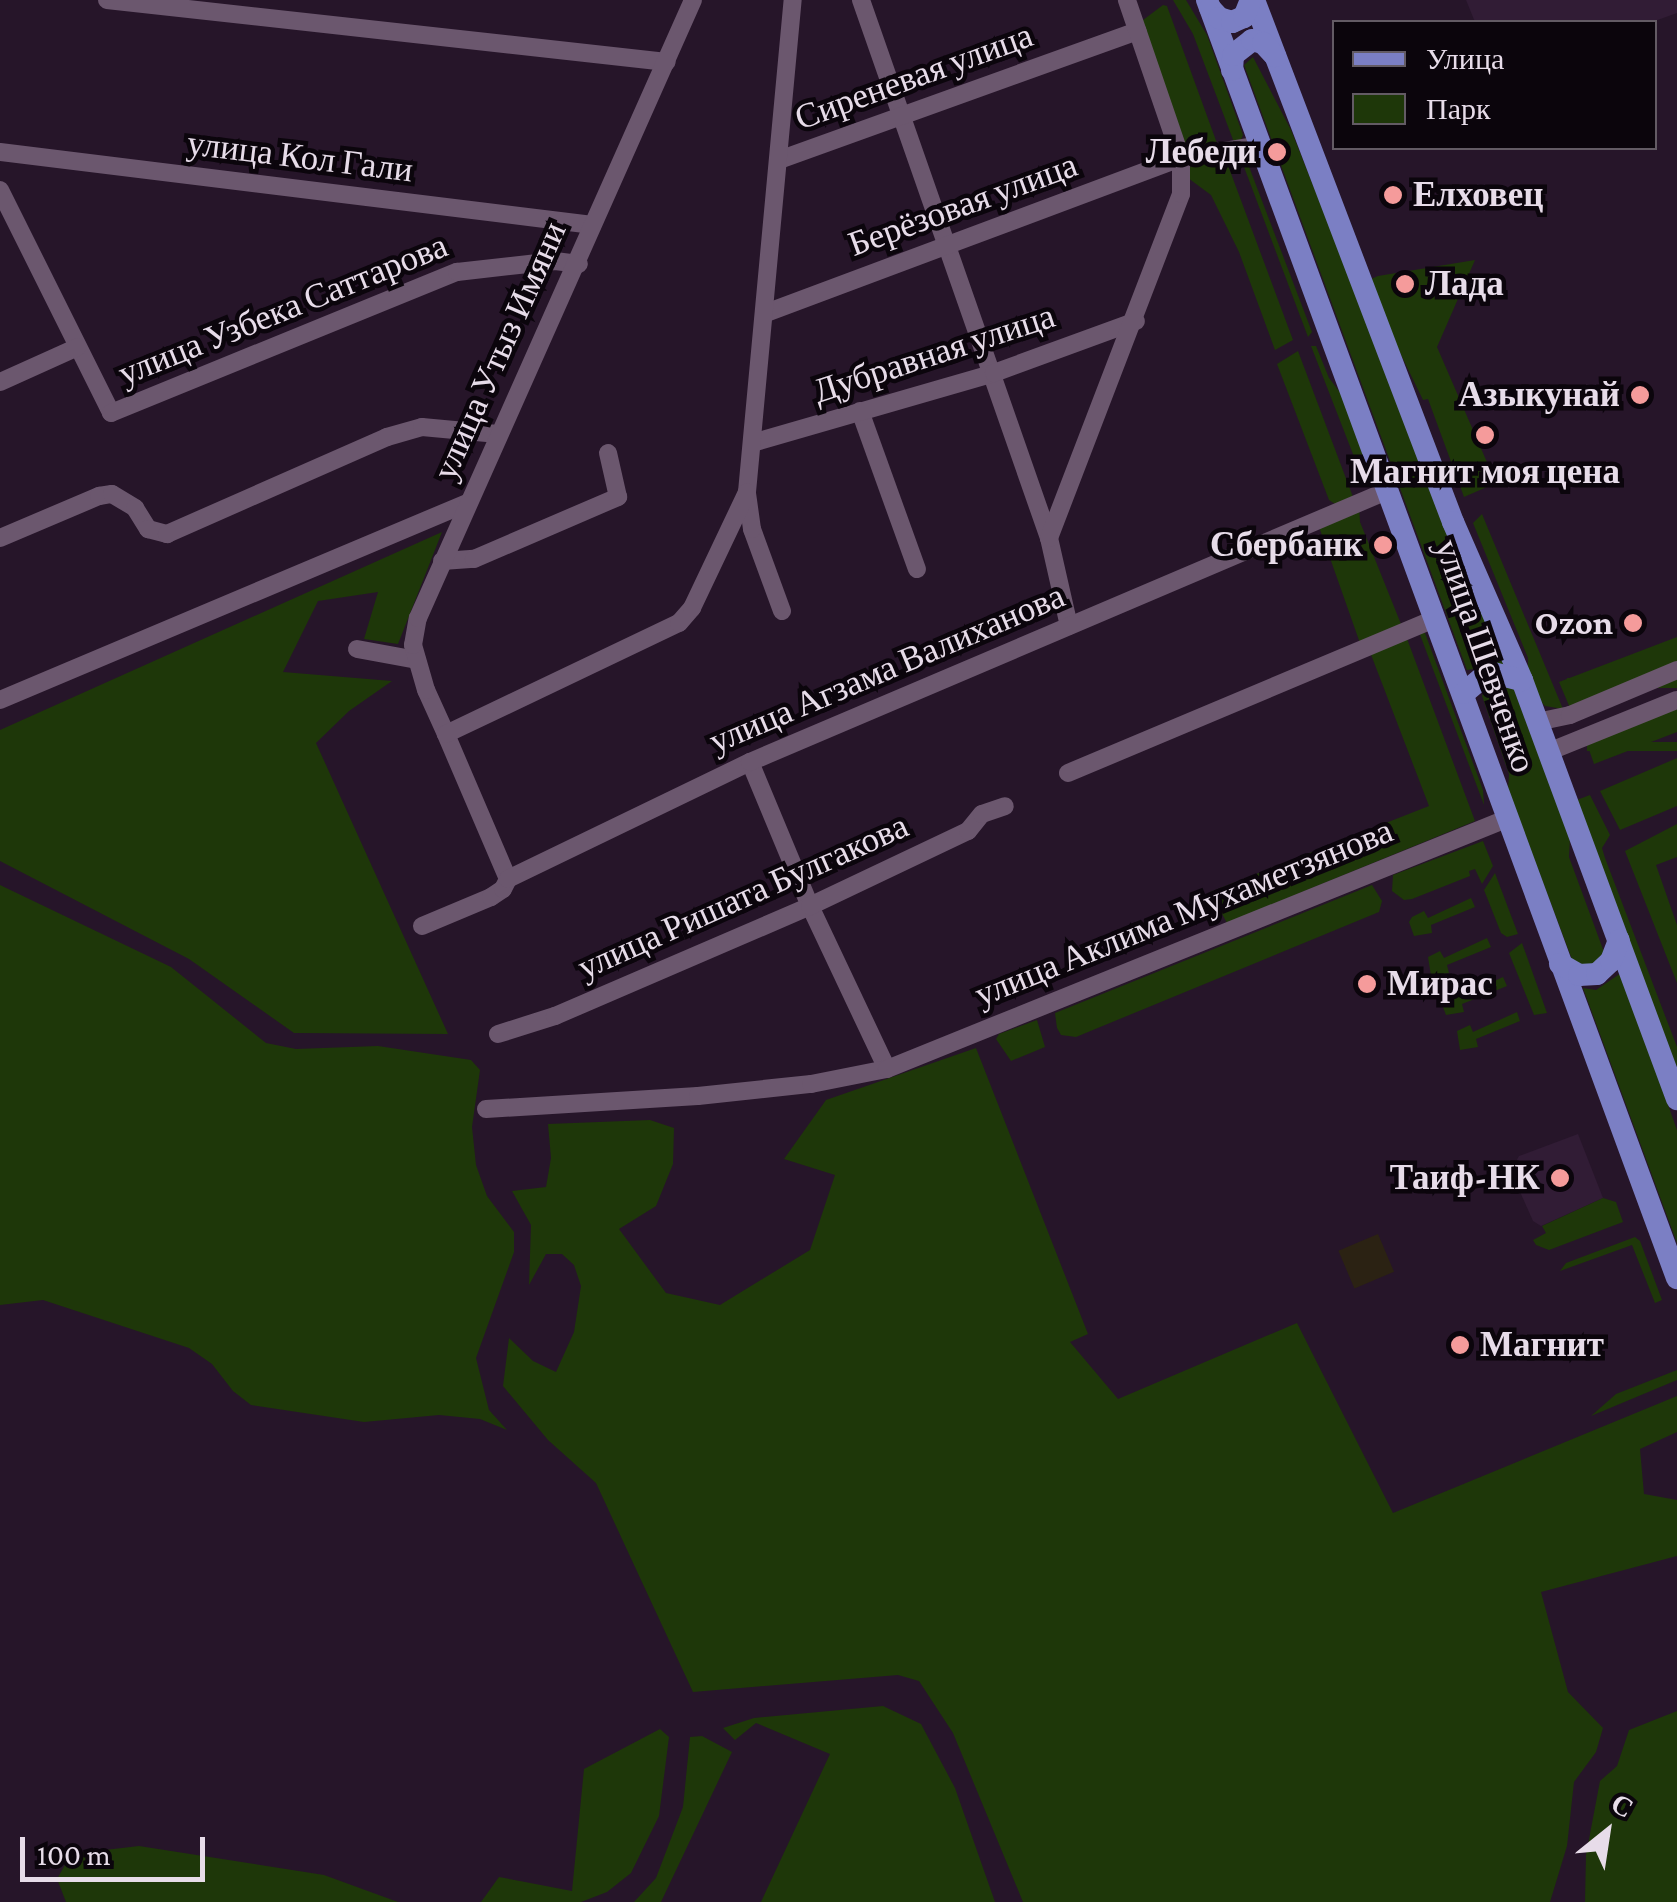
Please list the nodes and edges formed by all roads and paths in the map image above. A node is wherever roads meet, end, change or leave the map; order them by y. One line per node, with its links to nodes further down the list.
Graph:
1 (107, 0): 10 (street)
2 (693, 0): 10 (street, улица Утыз Имяни)
3 (861, 0): 12 (street)
4 (1127, 0): 8 (street)
5 (1253, 0): 7 (main road); 9 (main road, улица Шевченко)
6 (795, 1): 16 (street)
7 (1208, 4): 11 (main road, улица Шевченко)
8 (1132, 33): 12 (street, Сиреневая улица); 15 (street)
9 (1274, 56): 11 (main road); 43 (main road, улица Шевченко)
10 (667, 62): 18 (street, улица Утыз Имяни)
11 (1232, 70): 13 (main road, улица Шевченко)
12 (901, 117): 16 (street, Сиреневая улица); 19 (street)
13 (1260, 145): 15 (street, Берёзовая улица); 30 (main road, улица Шевченко)
14 (0, 152): 18 (street, улица Кол Гали)
15 (1182, 158): 19 (street, Берёзовая улица); 22 (street)
16 (779, 160): 21 (street)
17 (0, 190): 23 (street)
18 (593, 226): 20 (street, улица Утыз Имяни)
19 (947, 247): 21 (street, Берёзовая улица); 24 (street)
20 (578, 264): 23 (street, улица Узбека Саттарова); 27 (street, улица Утыз Имяни)
21 (766, 313): 28 (street)
22 (1136, 321): 24 (street, Дубравная улица); 34 (street)
23 (78, 347): 25 (street, улица Узбека Саттарова)
24 (994, 373): 26 (street, Дубравная улица); 34 (street)
25 (0, 382)
26 (860, 411): 28 (street, Дубравная улица); 36 (street)
27 (498, 434): 32 (street, улица Утыз Имяни); 33 (street)
28 (752, 444): 31 (street)
29 (608, 453): 35 (street)
30 (1389, 490): 38 (main road, улица Шевченко); 39 (street, улица Агзама Валиханова)
31 (747, 492): 37 (street); 48 (street)
32 (467, 504): 35 (street, улица Утыз Имяни); 45 (street)
33 (0, 538)
34 (1049, 538): 39 (street)
35 (442, 561): 41 (street, улица Утыз Имяни)
36 (917, 569)
37 (782, 611)
38 (1436, 619): 44 (main road, улица Шевченко); 51 (street)
39 (1069, 626): 50 (street, улица Агзама Валиханова)
40 (357, 649): 41 (street)
41 (417, 660): 48 (street, улица Утыз Имяни)
42 (1677, 670): 47 (street)
43 (1522, 680): 44 (main road); 47 (main road, улица Шевченко)
44 (1464, 693): 53 (main road, улица Шевченко)
45 (0, 700)
46 (1677, 700): 49 (street)
47 (1537, 722): 49 (main road, улица Шевченко)
48 (446, 734): 54 (street, улица Утыз Имяни)
49 (1548, 752): 57 (main road, улица Шевченко)
50 (750, 762): 54 (street, улица Агзама Валиханова); 55 (street)
51 (1068, 773)
52 (1006, 806): 55 (street, улица Ришата Булгакова)
53 (1506, 819): 58 (main road, улица Шевченко); 60 (street, улица Аклима Мухаметзянова)
54 (508, 880): 56 (street, улица Агзама Валиханова)
55 (810, 906): 59 (street, улица Ришата Булгакова); 60 (street)
56 (422, 926)
57 (1620, 940): 58 (main road); 61 (main road, улица Шевченко)
58 (1560, 964): 63 (main road, улица Шевченко)
59 (498, 1034)
60 (887, 1068): 62 (street, улица Аклима Мухаметзянова)
61 (1676, 1092)
62 (486, 1109)
63 (1677, 1278)

